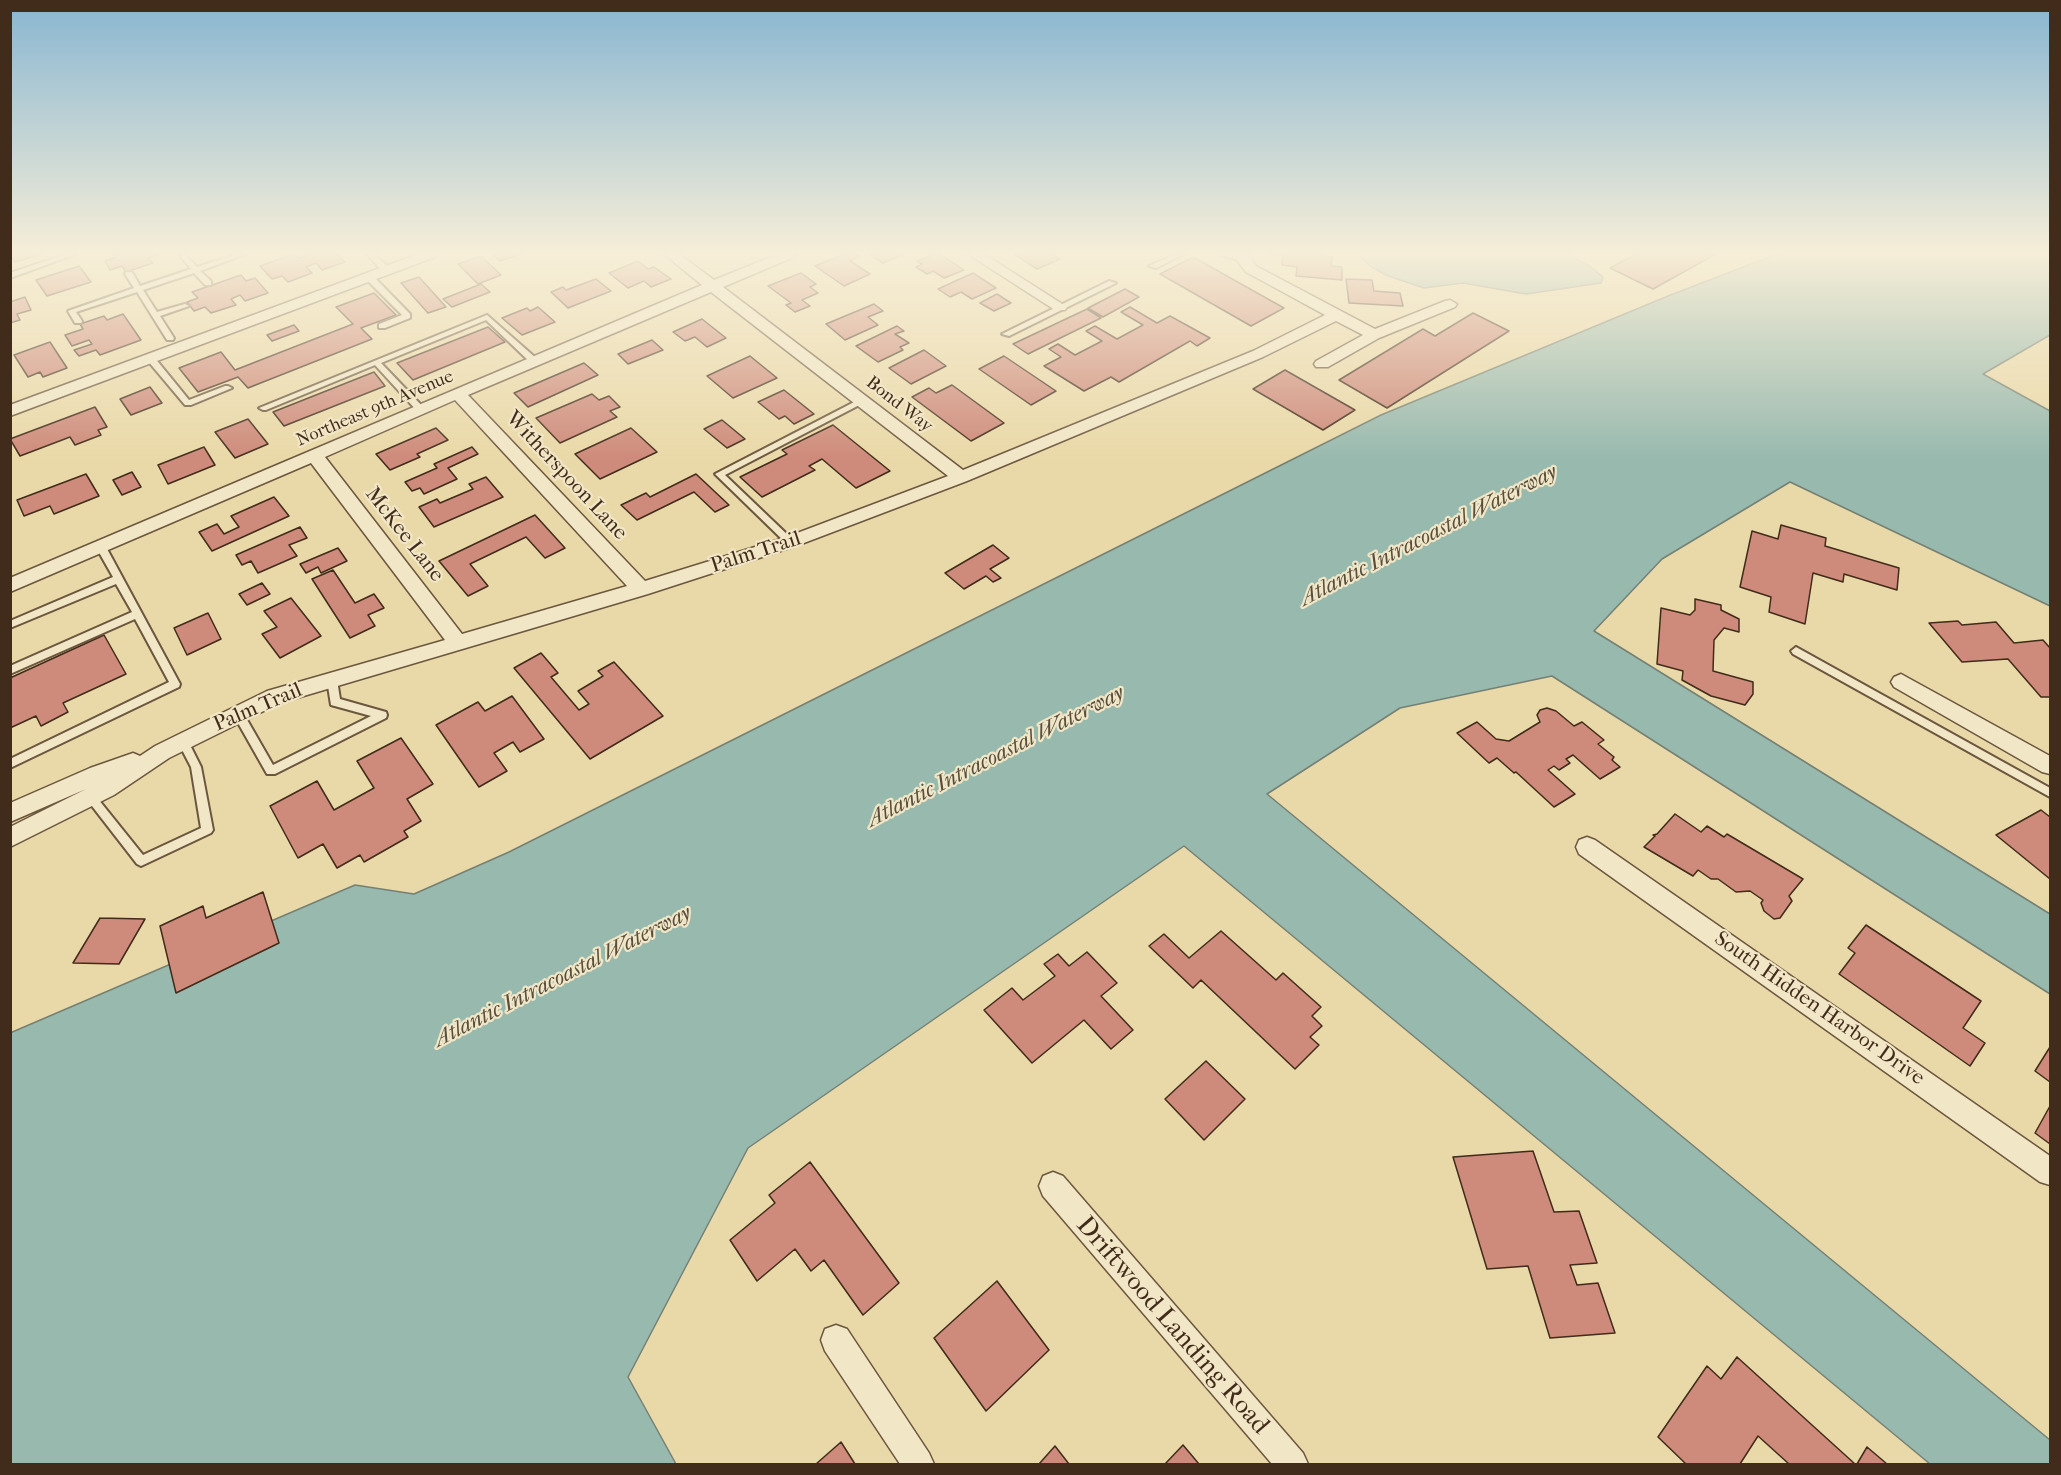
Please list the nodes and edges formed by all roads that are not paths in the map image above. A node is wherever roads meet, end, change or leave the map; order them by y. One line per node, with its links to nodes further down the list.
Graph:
1 (161, 323): 15 (lane)
2 (247, 323): 16 (street)
3 (389, 323): 12 (lane)
4 (473, 323): 18 (lane)
5 (493, 323): 17 (lane)
6 (623, 323): 17 (street, Northeast 9th Avenue)
7 (761, 323): 22 (street, Bond Way)
8 (1028, 323): 13 (lane)
9 (1320, 323): 27 (street, Palm Trail)
10 (1351, 323): 14 (street)
11 (1404, 323): 14 (street)
12 (382, 326)
13 (1006, 334)
14 (1374, 335): 19 (street)
15 (170, 338)
16 (151, 359): 20 (lane); 25 (street)
17 (534, 361): 21 (street, Northeast 9th Avenue)
18 (376, 362): 23 (lane); 24 (lane)
19 (1322, 364)
20 (228, 388)
21 (458, 394): 24 (street, Northeast 9th Avenue); 32 (street, Witherspoon Lane)
22 (862, 401): 27 (street, Bond Way); 28 (lane)
23 (263, 408)
24 (421, 410): 26 (street, Northeast 9th Avenue)
25 (10, 411)
26 (315, 456): 29 (street, Northeast 9th Avenue); 35 (street, McKee Lane)
27 (961, 477): 28 (street, Palm Trail)
28 (790, 543): 32 (street, Palm Trail)
29 (101, 547): 30 (lane); 31 (street, Northeast 9th Avenue)
30 (118, 579): 33 (lane); 34 (lane)
31 (10, 586)
32 (641, 589): 35 (street, Palm Trail)
33 (137, 614): 37 (lane); 43 (lane)
34 (10, 625)
35 (458, 643): 38 (street, Palm Trail)
36 (1796, 651): 45 (lane)
37 (10, 670)
38 (332, 680): 40 (street, Palm Trail); 40 (lane)
39 (1901, 682): 44 (street)
40 (238, 714): 41 (street, Palm Trail)
41 (183, 742): 42 (street, Palm Trail); 46 (lane)
42 (162, 752): 46 (street, Palm Trail); 47 (street, Palm Trail)
43 (10, 764)
44 (2050, 766)
45 (2050, 793)
46 (90, 797): 48 (street, Palm Trail)
47 (10, 813)
48 (10, 838)
49 (1587, 847): 50 (street, South Hidden Harbor Drive)
50 (2050, 1172)
51 (1053, 1186): 54 (street, Driftwood Landing Road)
52 (836, 1340): 53 (street)
53 (918, 1464)
54 (1292, 1464)

